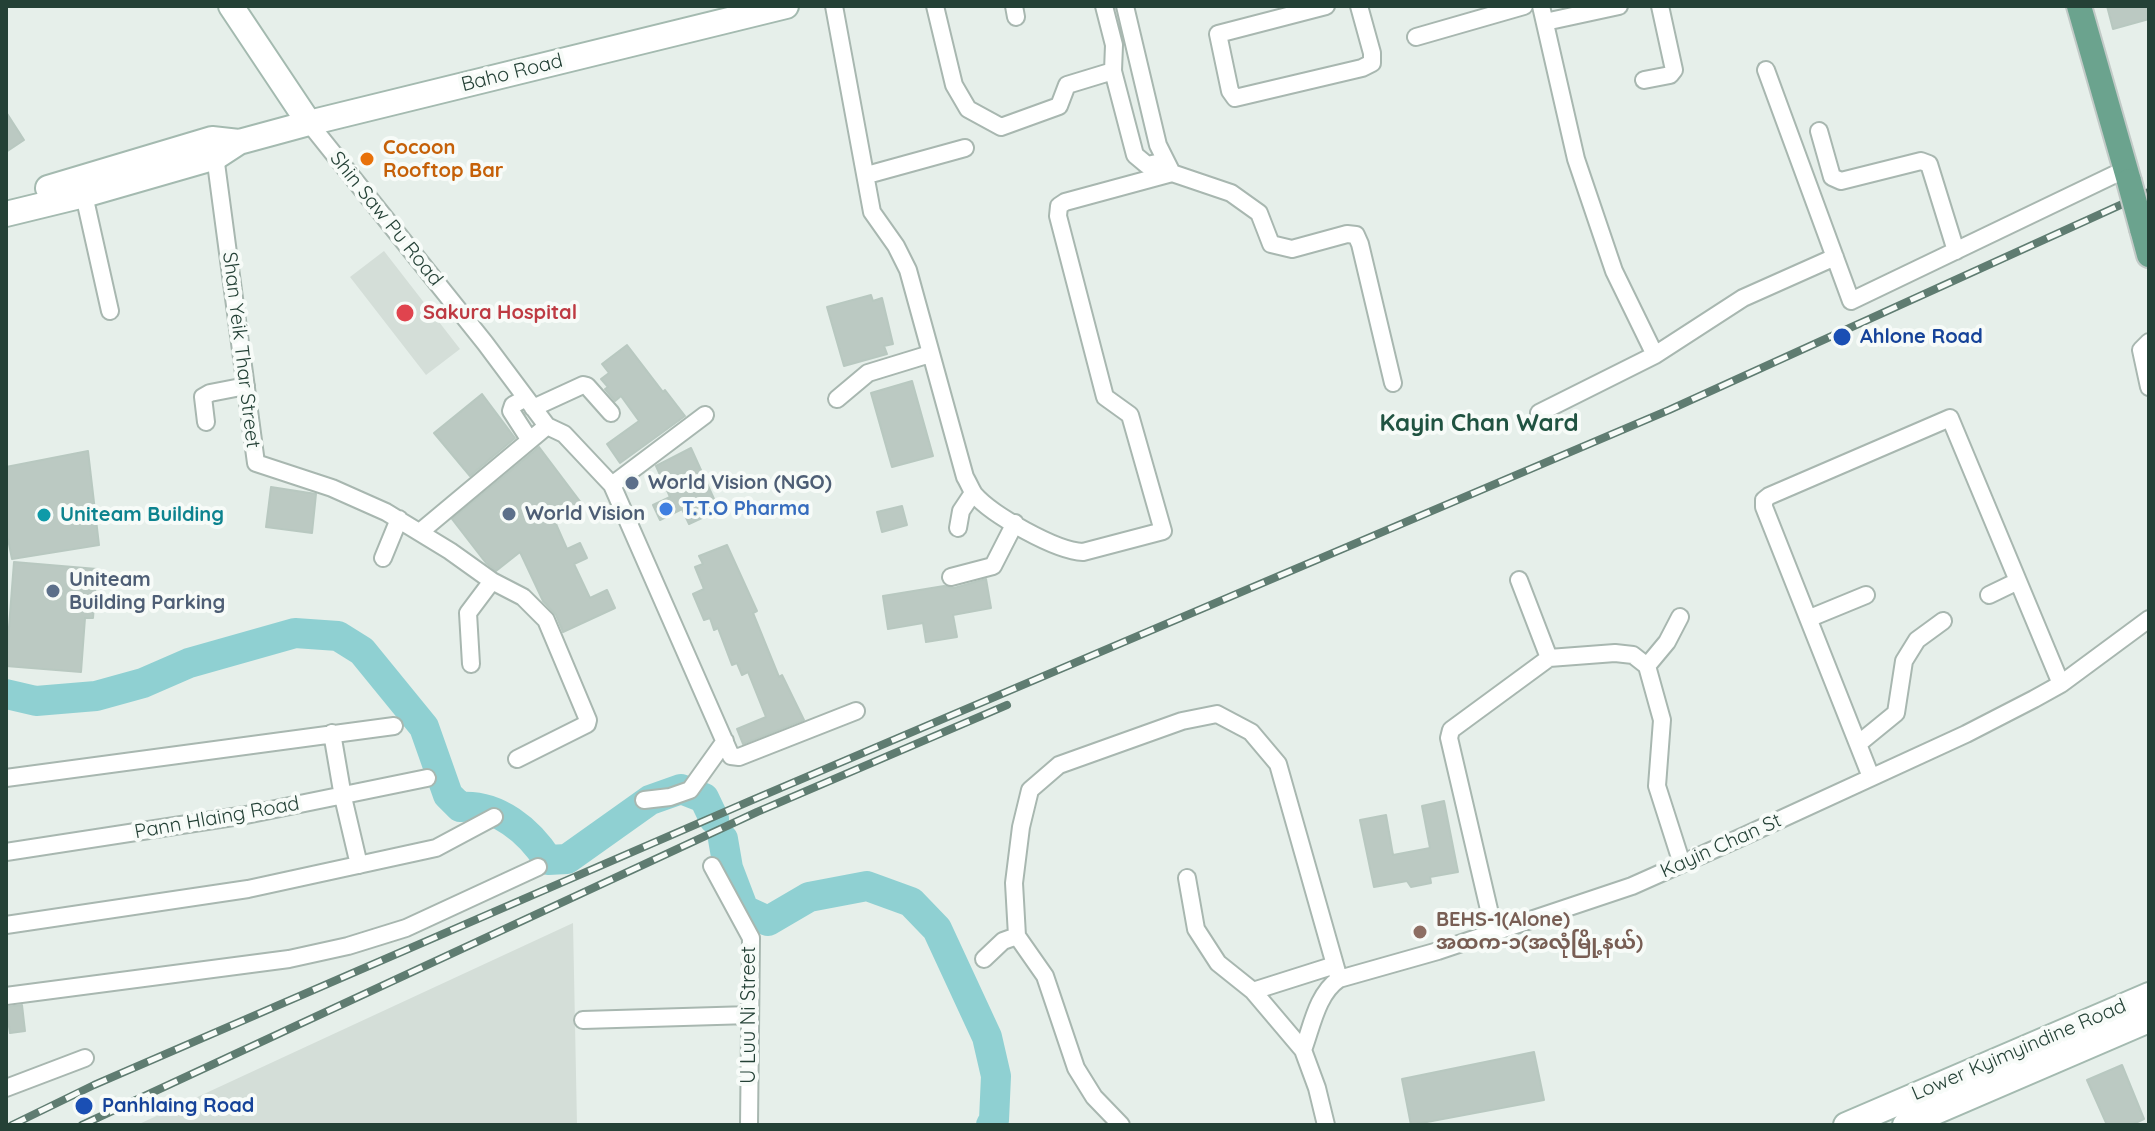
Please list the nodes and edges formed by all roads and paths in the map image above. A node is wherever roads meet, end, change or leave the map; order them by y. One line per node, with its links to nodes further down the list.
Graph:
1 (231, 6): 18 (main road, Shin Saw Pu Road)
2 (786, 6): 18 (main road, Baho Road)
3 (834, 6): 23 (street)
4 (935, 6): 16 (street)
5 (1104, 6): 16 (street)
6 (1125, 6): 22 (street)
7 (1326, 6): 8 (street)
8 (1359, 6)
9 (1524, 6): 14 (street)
10 (1619, 6): 13 (street)
11 (1660, 6): 17 (street)
12 (2079, 6): 24 (main road)
13 (1543, 14): 34 (street)
14 (1416, 37)
15 (1766, 70): 30 (street)
16 (1113, 71): 22 (street)
17 (1644, 80)
18 (309, 123): 20 (main road, Baho Road); 39 (street, Shin Saw Pu Road)
19 (1819, 131): 29 (street)
20 (214, 148): 25 (main road, Baho Road); 26 (main road, Baho Road); 36 (street, Shan Yeik Thar Street)
21 (965, 148): 23 (street)
22 (1169, 167): 35 (street); 49 (street)
23 (867, 175): 33 (street)
24 (2127, 175): 28 (main road, bridge); 29 (street)
25 (84, 195): 27 (main road, Baho Road); 31 (street)
26 (6, 198)
27 (6, 214)
28 (2147, 245)
29 (1956, 251): 30 (street)
30 (1835, 257): 34 (street)
31 (110, 311)
32 (2149, 342): 37 (street)
33 (930, 354): 38 (street); 47 (street)
34 (1655, 355): 41 (street)
35 (1393, 383)
36 (246, 386): 43 (street); 48 (street, Shan Yeik Thar Street)
37 (2149, 387)
38 (837, 399)
39 (529, 403): 40 (street); 44 (street, Shin Saw Pu Road); 45 (street)
40 (611, 413)
41 (1539, 413)
42 (705, 415): 46 (street)
43 (206, 422)
44 (547, 426): 45 (street); 46 (street, Shin Saw Pu Road)
45 (529, 439): 51 (street)
46 (612, 485): 70 (street, Shin Saw Pu Road)
47 (973, 493): 49 (street); 50 (street)
48 (399, 519): 51 (street, Shan Yeik Thar Street); 52 (street)
49 (1015, 523): 53 (street)
50 (958, 528)
51 (420, 532): 55 (street, Shan Yeik Thar Street)
52 (383, 558)
53 (951, 577)
54 (1519, 580): 63 (street)
55 (492, 581): 64 (street); 72 (street, Shan Yeik Thar Street)
56 (2018, 581): 58 (street); 60 (street); 66 (street)
57 (1866, 595): 60 (street)
58 (1989, 595)
59 (1680, 617): 65 (street)
60 (1810, 618): 71 (street)
61 (2149, 619): 66 (street, Kayin Chan St)
62 (1943, 621): 71 (street)
63 (1549, 658): 65 (street); 86 (street)
64 (471, 664)
65 (1647, 666): 80 (street)
66 (2061, 684): 73 (street, Kayin Chan St)
67 (856, 711): 70 (street)
68 (394, 726): 69 (street)
69 (332, 733): 74 (street); 76 (street)
70 (725, 741): 77 (street)
71 (1858, 744): 73 (street)
72 (517, 759)
73 (1871, 777): 80 (street, Kayin Chan St)
74 (6, 778)
75 (427, 778): 76 (street, Pann Hlaing Road)
76 (343, 797): 79 (street, Pann Hlaing Road); 81 (street)
77 (644, 800)
78 (494, 817): 81 (street)
79 (6, 852)
80 (1682, 864): 86 (street, Kayin Chan St)
81 (359, 865): 85 (street)
82 (712, 866): 93 (street, U Luu Ni Street)
83 (538, 867): 92 (street)
84 (1187, 878): 90 (street)
85 (6, 925)
86 (1494, 931): 89 (street, Kayin Chan St)
87 (1017, 936): 88 (street); 89 (street); 102 (street)
88 (984, 959)
89 (1337, 972): 90 (street, Kayin Chan St); 97 (street)
90 (1253, 991): 97 (street)
91 (2149, 995): 96 (main road, Lower Kyimyindine Road)
92 (6, 996)
93 (750, 1015): 94 (street); 101 (street, U Luu Ni Street)
94 (583, 1020)
95 (2149, 1020): 96 (main road, Lower Kyimyindine Road)
96 (2089, 1033): 100 (main road, Lower Kyimyindine Road)
97 (1303, 1050): 103 (street)
98 (85, 1058): 99 (street)
99 (6, 1088)
100 (1917, 1115): 104 (main road, Lower Kyimyindine Road)
101 (749, 1125)
102 (1121, 1125)
103 (1326, 1125)
104 (1846, 1125)

